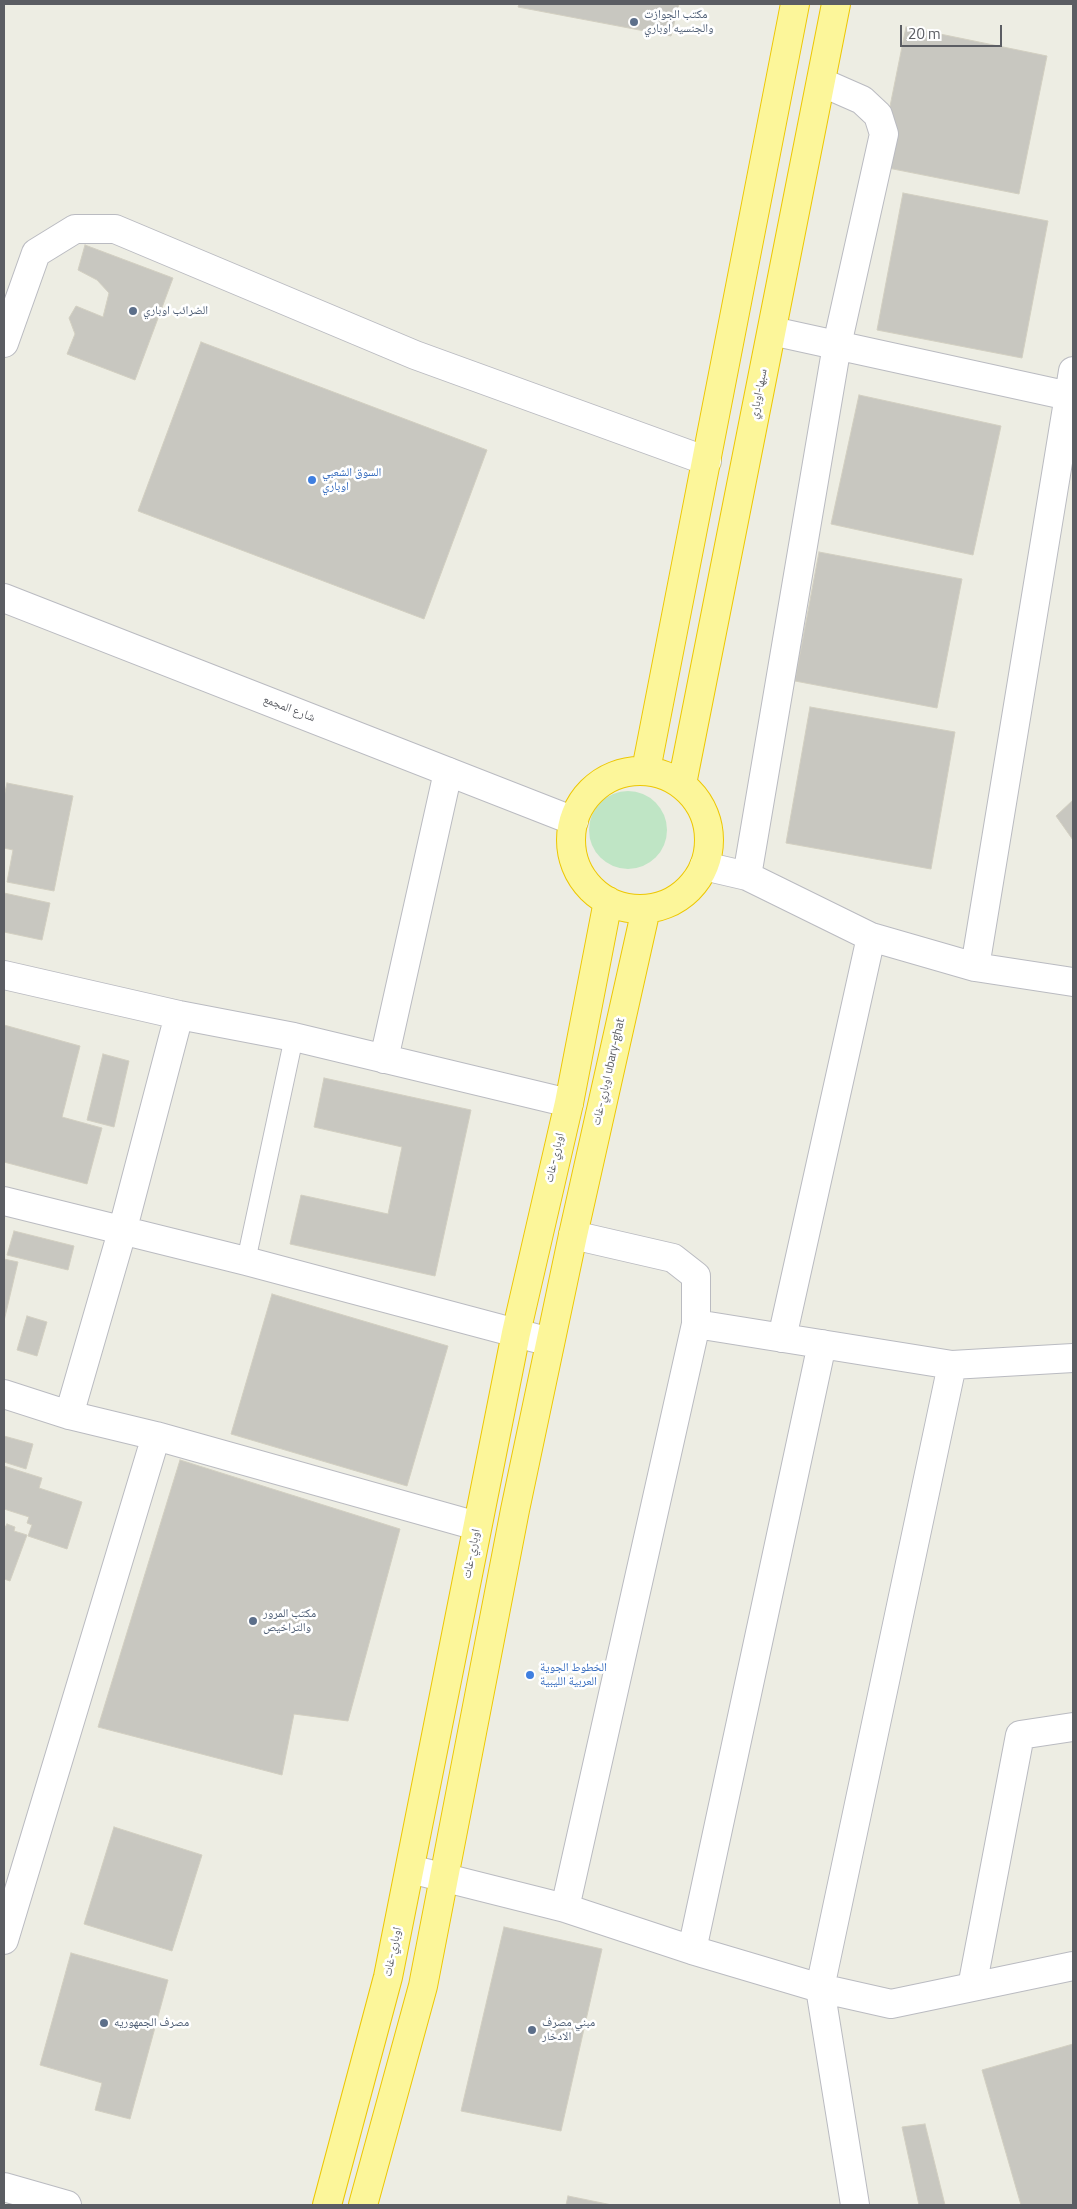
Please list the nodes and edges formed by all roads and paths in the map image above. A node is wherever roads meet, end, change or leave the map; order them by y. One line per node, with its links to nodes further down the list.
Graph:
1 (795, 4): 9 (highway)
2 (836, 4): 3 (highway, سبها-اوباري)
3 (821, 82): 4 (highway, سبها-اوباري); 6 (street)
4 (772, 331): 6 (street); 13 (highway, سبها-اوباري)
5 (4, 343): 9 (street)
6 (837, 345): 7 (street); 16 (street)
7 (1071, 384): 8 (street)
8 (1068, 435): 20 (street)
9 (707, 461): 11 (highway)
10 (4, 598): 12 (street, شارع المجمع)
11 (646, 770): 13 (highway); 14 (highway)
12 (448, 772): 14 (street, شارع المجمع); 25 (street)
13 (682, 784): 15 (highway)
14 (574, 820): 17 (highway)
15 (704, 866): 16 (street); 18 (highway)
16 (747, 876): 19 (street)
17 (608, 901): 18 (highway); 26 (highway, اوباري-غات)
18 (646, 909): 29 (highway, اوباري-غات ubary-ghat)
19 (871, 937): 20 (street); 33 (street)
20 (975, 967): 22 (street)
21 (4, 975): 23 (street)
22 (1073, 982)
23 (179, 1015): 24 (street); 28 (street)
24 (294, 1037): 25 (street); 30 (lane)
25 (384, 1059): 26 (street)
26 (569, 1103): 32 (highway, اوباري-غات)
27 (4, 1202): 28 (street)
28 (122, 1232): 30 (street); 39 (street)
29 (573, 1235): 31 (street); 34 (highway)
30 (246, 1261): 32 (street)
31 (696, 1324): 33 (street); 45 (street)
32 (516, 1333): 34 (street); 41 (highway, اوباري-غات)
33 (782, 1338): 35 (street)
34 (550, 1342): 44 (highway)
35 (822, 1344): 37 (street); 47 (street)
36 (1073, 1358): 37 (street)
37 (952, 1366): 50 (street)
38 (4, 1394): 39 (street)
39 (69, 1415): 40 (street)
40 (156, 1436): 41 (street); 46 (street)
41 (477, 1526): 43 (highway, اوباري-غات)
42 (1073, 1727): 49 (street)
43 (410, 1869): 44 (street); 53 (highway, اوباري-غات)
44 (444, 1877): 45 (street); 54 (highway)
45 (565, 1908): 47 (street)
46 (4, 1940)
47 (692, 1950): 50 (street)
48 (1073, 1966): 49 (street)
49 (972, 1987): 50 (street)
50 (820, 1988): 55 (street)
51 (4, 2187): 52 (street)
52 (67, 2205)
53 (327, 2205)
54 (363, 2205)
55 (855, 2205)

